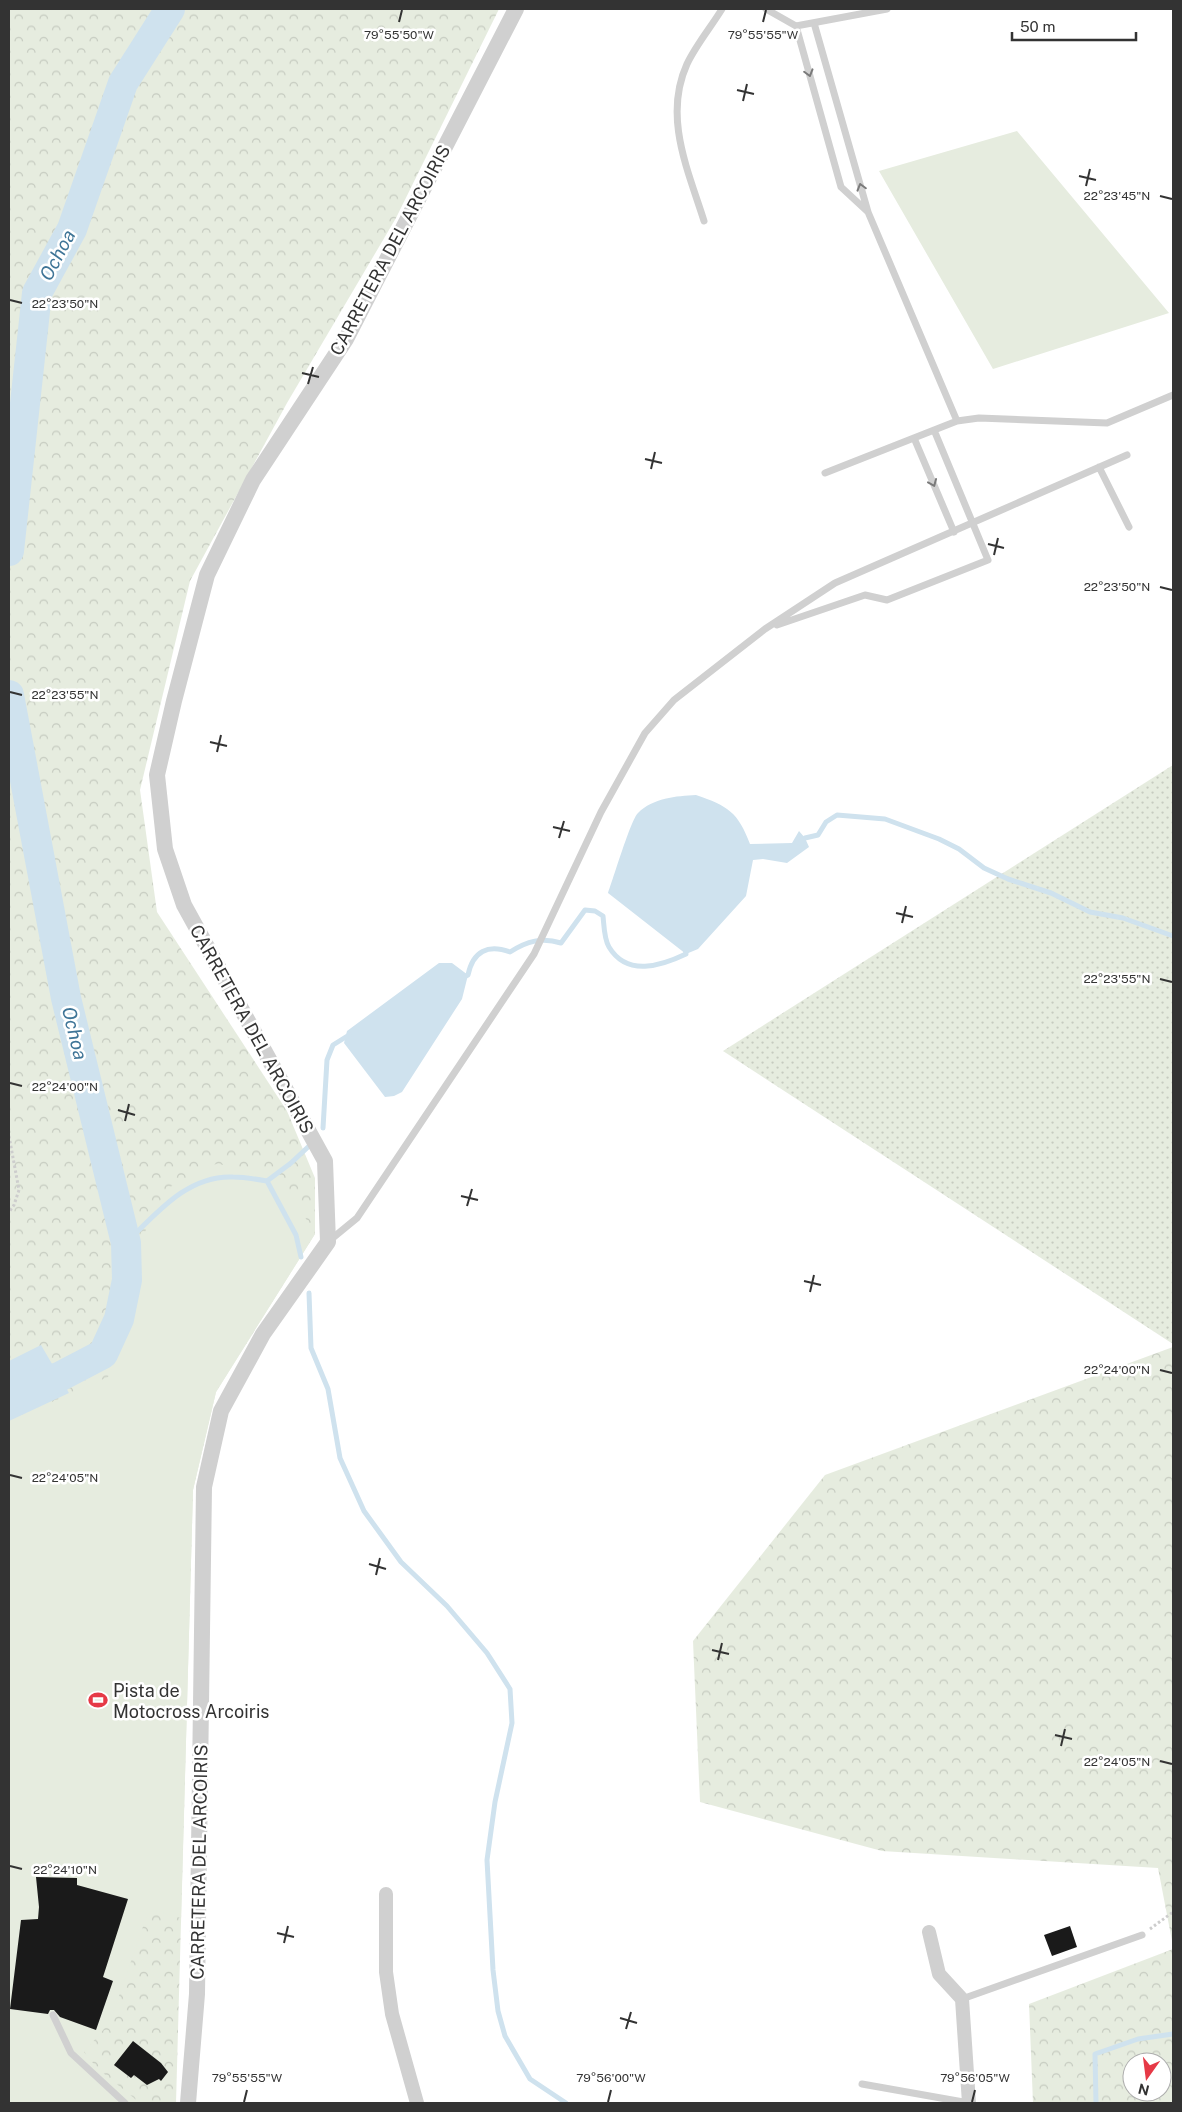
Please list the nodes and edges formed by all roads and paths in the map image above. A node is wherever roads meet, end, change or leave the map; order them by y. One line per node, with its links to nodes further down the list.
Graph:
1 (516, 9): 22 (street, CARRETERA DEL ARCOIRIS)
2 (722, 9): 8 (lane)
3 (766, 9): 6 (lane)
4 (887, 9): 5 (lane)
5 (814, 23): 6 (lane); 7 (lane, one-way to 5)
6 (796, 26): 7 (lane, one-way to 7)
7 (868, 212): 10 (lane)
8 (704, 221)
9 (1173, 395): 10 (lane)
10 (957, 421): 11 (lane)
11 (934, 430): 12 (lane); 16 (lane)
12 (914, 438): 15 (lane); 18 (lane, one-way to 18)
13 (1127, 455): 14 (lane)
14 (1100, 467): 16 (lane); 17 (lane)
15 (825, 473)
16 (972, 524): 18 (lane); 19 (lane)
17 (1129, 527)
18 (954, 532): 19 (lane)
19 (765, 629): 22 (lane)
20 (9, 1136): 21 (path)
21 (9, 1212)
22 (328, 1242): 31 (street, CARRETERA DEL ARCOIRIS)
23 (386, 1894): 32 (street)
24 (1173, 1912): 26 (path)
25 (929, 1932): 27 (street)
26 (1142, 1935): 27 (lane)
27 (962, 1999): 33 (street)
28 (53, 2015): 30 (lane)
29 (862, 2084): 33 (lane)
30 (125, 2103)
31 (188, 2103)
32 (417, 2103)
33 (969, 2103)

